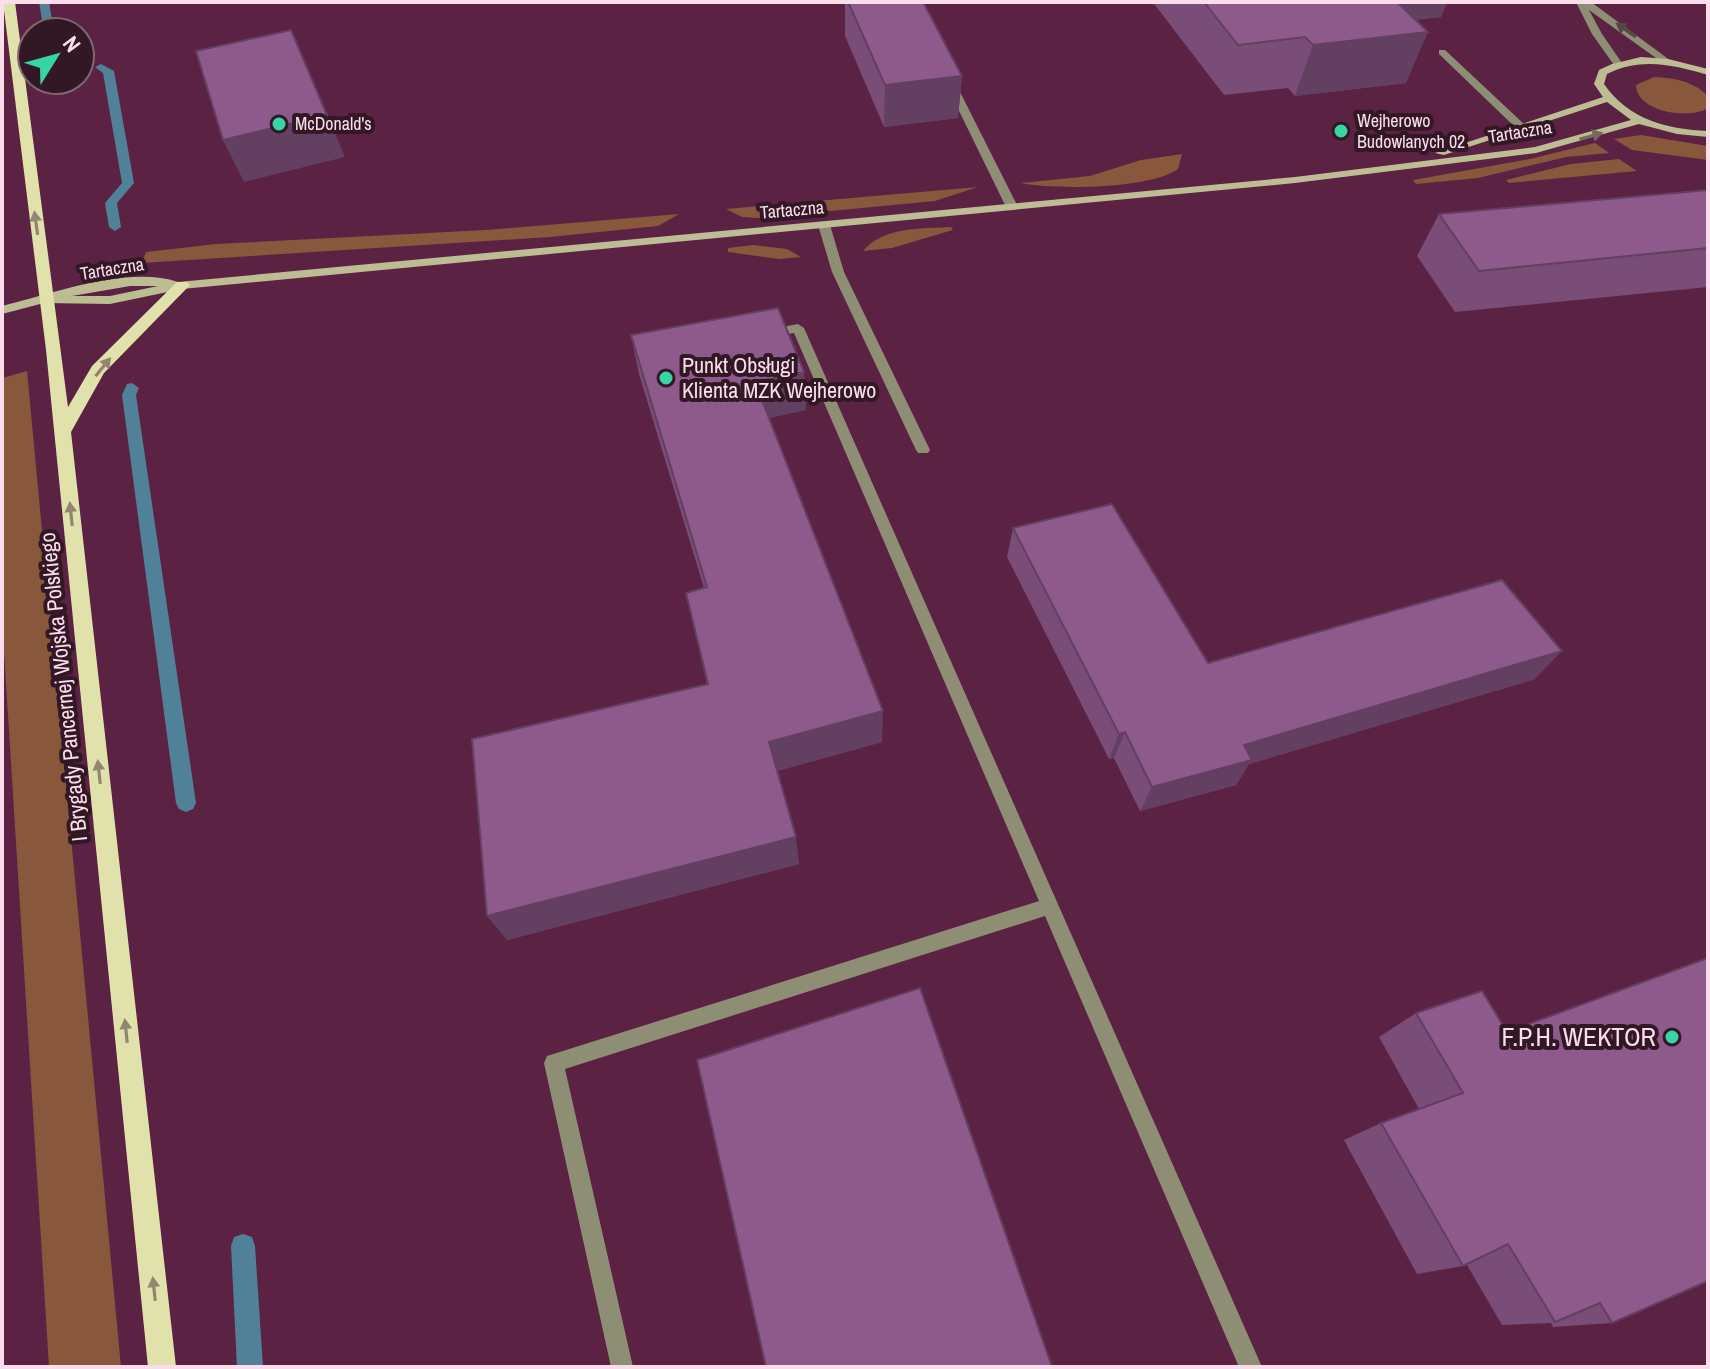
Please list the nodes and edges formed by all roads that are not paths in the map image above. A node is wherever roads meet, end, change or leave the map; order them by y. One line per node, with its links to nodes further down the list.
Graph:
1 (9, 2): 16 (main road, I Brygady Pancernej Wojska Polskiego, one-way to 1)
2 (1583, 2): 4 (street, one-way to 2); 5 (street)
3 (1442, 52): 10 (street)
4 (1666, 61): 5 (street); 7 (street)
5 (1617, 63): 8 (street)
6 (944, 70): 13 (street)
7 (1708, 72)
8 (1607, 99): 9 (street); 10 (street, Tartaczna)
9 (1639, 121): 11 (street); 12 (street, Tartaczna, one-way to 9)
10 (1521, 127): 12 (street, Tartaczna)
11 (1707, 135)
12 (1404, 165): 13 (street, Tartaczna)
13 (1012, 207): 14 (street, Tartaczna)
14 (824, 225): 15 (street, Tartaczna); 20 (street)
15 (182, 285): 16 (street, Tartaczna); 19 (main road, one-way to 15)
16 (47, 300): 17 (street, Tartaczna); 19 (main road, I Brygady Pancernej Wojska Polskiego)
17 (2, 310)
18 (745, 338): 21 (street)
19 (62, 433): 22 (main road, I Brygady Pancernej Wojska Polskiego, one-way to 19)
20 (923, 450)
21 (1049, 906): 23 (street); 24 (street)
22 (162, 1367)
23 (622, 1367)
24 (1251, 1367)

